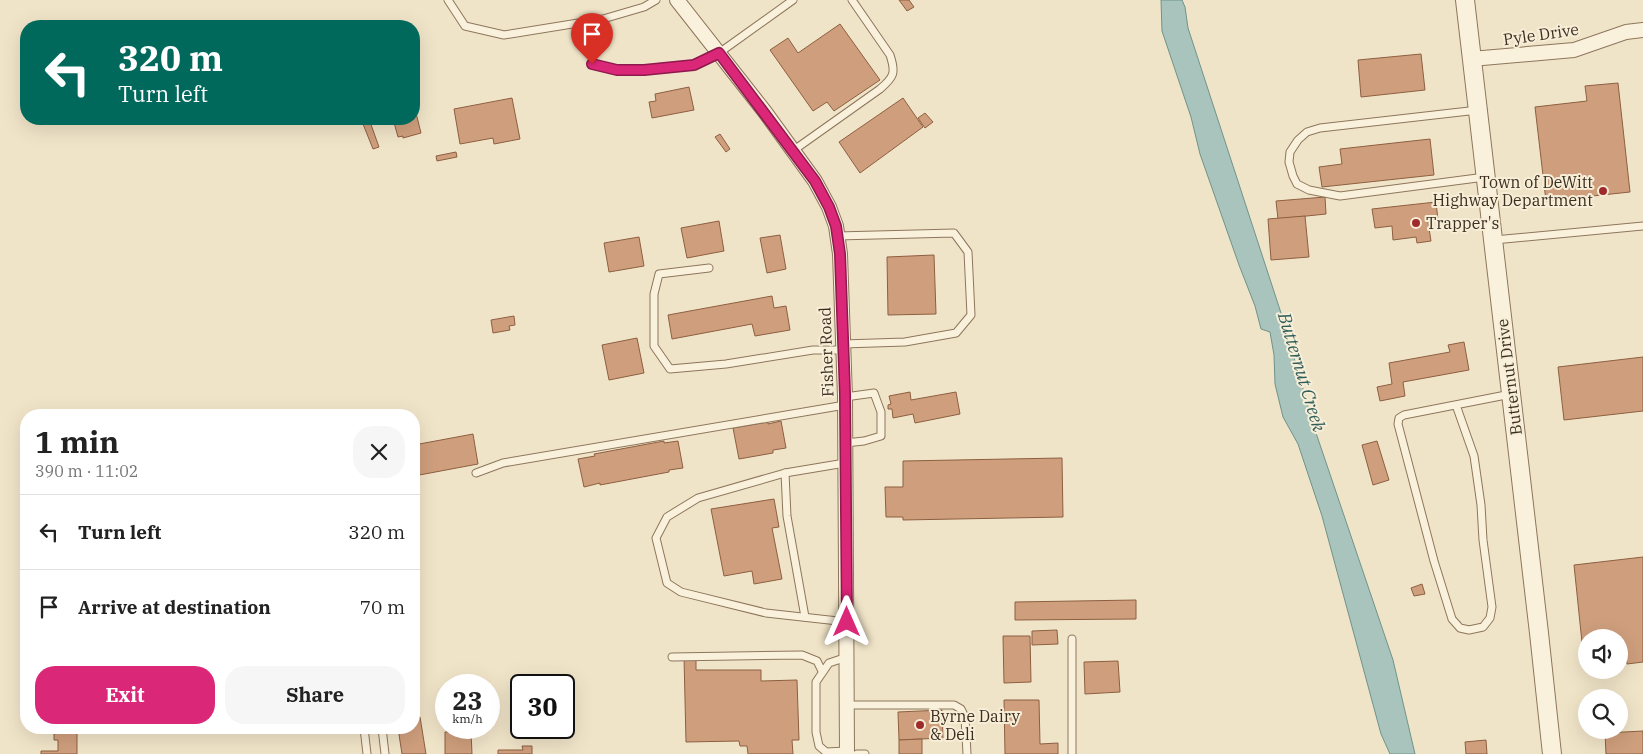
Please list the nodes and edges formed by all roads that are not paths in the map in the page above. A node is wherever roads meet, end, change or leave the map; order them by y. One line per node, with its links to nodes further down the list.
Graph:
1 (448, 0): 2 (lane)
2 (656, 0)
3 (678, 0): 8 (street, Fisher Road)
4 (793, 0): 8 (lane)
5 (852, 0): 12 (lane)
6 (1465, 0): 9 (street, Butternut Drive)
7 (1643, 30): 9 (street, Pyle Drive)
8 (719, 53): 10 (lane); 12 (street, Fisher Road)
9 (1471, 59): 11 (street, Butternut Drive)
10 (592, 64)
11 (1478, 110): 13 (street, Butternut Drive); 13 (lane)
12 (794, 150): 15 (street, Fisher Road)
13 (1486, 177): 16 (street, Butternut Drive)
14 (1643, 226): 16 (lane)
15 (837, 236): 18 (street, Fisher Road); 18 (lane)
16 (1493, 240): 19 (street, Butternut Drive)
17 (709, 268): 18 (lane)
18 (843, 347): 20 (street, Fisher Road)
19 (1511, 394): 21 (lane); 41 (street, Butternut Drive)
20 (845, 401): 22 (street, Fisher Road); 22 (lane); 24 (lane)
21 (1456, 405): 21 (lane)
22 (845, 443): 23 (street, Fisher Road)
23 (846, 463): 25 (lane); 27 (street, Fisher Road)
24 (476, 473)
25 (785, 474): 26 (lane); 26 (lane)
26 (805, 617): 27 (lane)
27 (847, 622): 30 (street, Fisher Road)
28 (1072, 639): 40 (lane)
29 (672, 657): 31 (lane)
30 (847, 657): 31 (lane); 32 (street, Fisher Road)
31 (822, 671): 35 (lane)
32 (847, 705): 35 (street, Fisher Road); 39 (lane)
33 (365, 734): 36 (lane)
34 (383, 734): 37 (lane)
35 (851, 753): 38 (lane)
36 (367, 754)
37 (385, 754)
38 (865, 754)
39 (967, 754)
40 (1072, 754)
41 (1552, 754)

